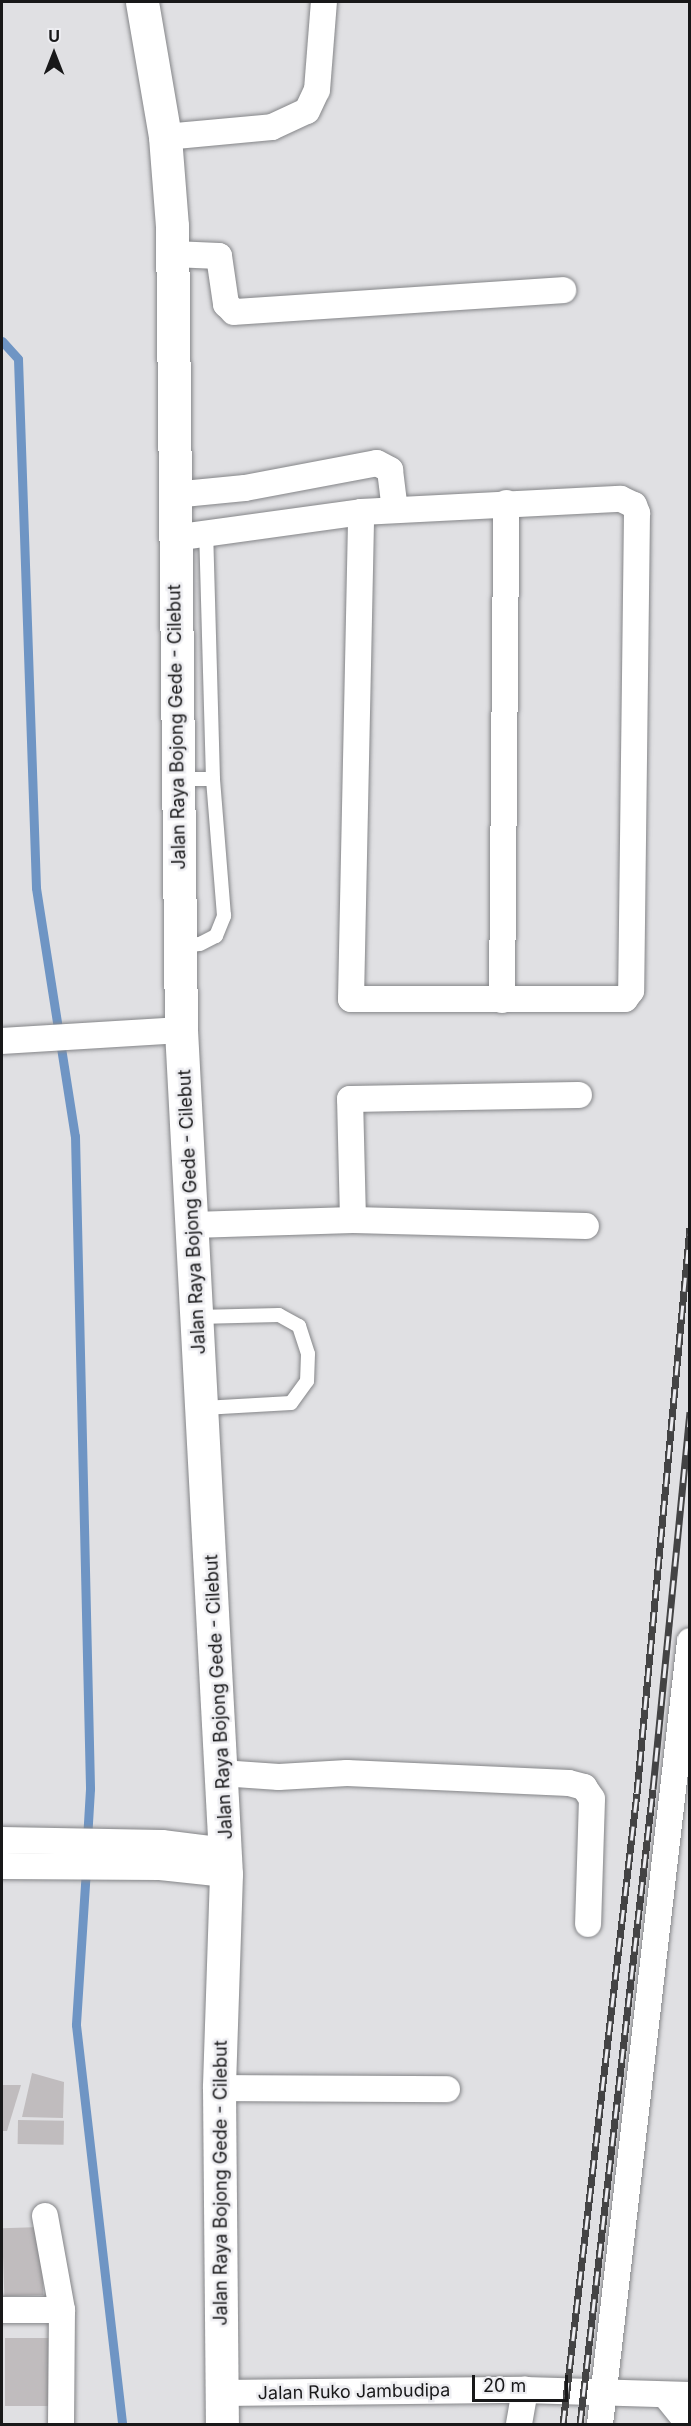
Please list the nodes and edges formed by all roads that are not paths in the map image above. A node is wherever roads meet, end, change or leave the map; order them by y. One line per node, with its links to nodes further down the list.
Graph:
1 (142, 2): 3 (main road, Jalan Raya Bojong Gede - Cilebut)
2 (324, 2): 3 (street)
3 (165, 137): 4 (main road, Jalan Raya Bojong Gede - Cilebut)
4 (173, 254): 5 (street); 6 (main road, Jalan Raya Bojong Gede - Cilebut)
5 (562, 290)
6 (173, 495): 8 (street); 11 (main road, Jalan Raya Bojong Gede - Cilebut)
7 (506, 503): 8 (street); 16 (street); 16 (street)
8 (395, 509): 9 (street)
9 (361, 512): 10 (street); 16 (street)
10 (206, 534): 11 (street); 12 (lane)
11 (174, 538): 12 (main road, Jalan Raya Bojong Gede - Cilebut)
12 (193, 658): 13 (main road, Jalan Raya Bojong Gede - Cilebut); 14 (lane)
13 (178, 779): 14 (lane); 15 (main road, Jalan Raya Bojong Gede - Cilebut)
14 (213, 779): 15 (lane)
15 (180, 947): 17 (main road, Jalan Raya Bojong Gede - Cilebut)
16 (502, 1000)
17 (181, 1030): 18 (street); 21 (main road, Jalan Raya Bojong Gede - Cilebut)
18 (3, 1041)
19 (579, 1095): 20 (street)
20 (353, 1220): 21 (street); 22 (street)
21 (192, 1225): 23 (main road, Jalan Raya Bojong Gede - Cilebut)
22 (586, 1226)
23 (197, 1317): 24 (main road, Jalan Raya Bojong Gede - Cilebut); 24 (lane)
24 (203, 1408): 27 (main road, Jalan Raya Bojong Gede - Cilebut)
25 (690, 1641): 26 (street)
26 (683, 1765): 39 (street)
27 (221, 1773): 30 (main road, Jalan Raya Bojong Gede - Cilebut); 32 (street)
28 (2, 1840): 29 (street)
29 (52, 1855): 30 (street); 31 (street)
30 (226, 1862): 33 (main road, Jalan Raya Bojong Gede - Cilebut)
31 (2, 1866)
32 (588, 1924)
33 (219, 2088): 34 (street); 41 (main road, Jalan Raya Bojong Gede - Cilebut)
34 (447, 2089)
35 (45, 2216): 37 (street)
36 (2, 2310): 37 (street)
37 (62, 2310): 42 (street)
38 (525, 2390): 39 (street, Jalan Ruko Jambudipa); 41 (street, Jalan Ruko Jambudipa); 43 (street)
39 (603, 2393): 40 (street, Jalan Ruko Jambudipa); 44 (street)
40 (678, 2396): 45 (street, Jalan Ruko Jambudipa)
41 (222, 2409)
42 (61, 2424)
43 (519, 2424)
44 (600, 2424)
45 (689, 2424)

